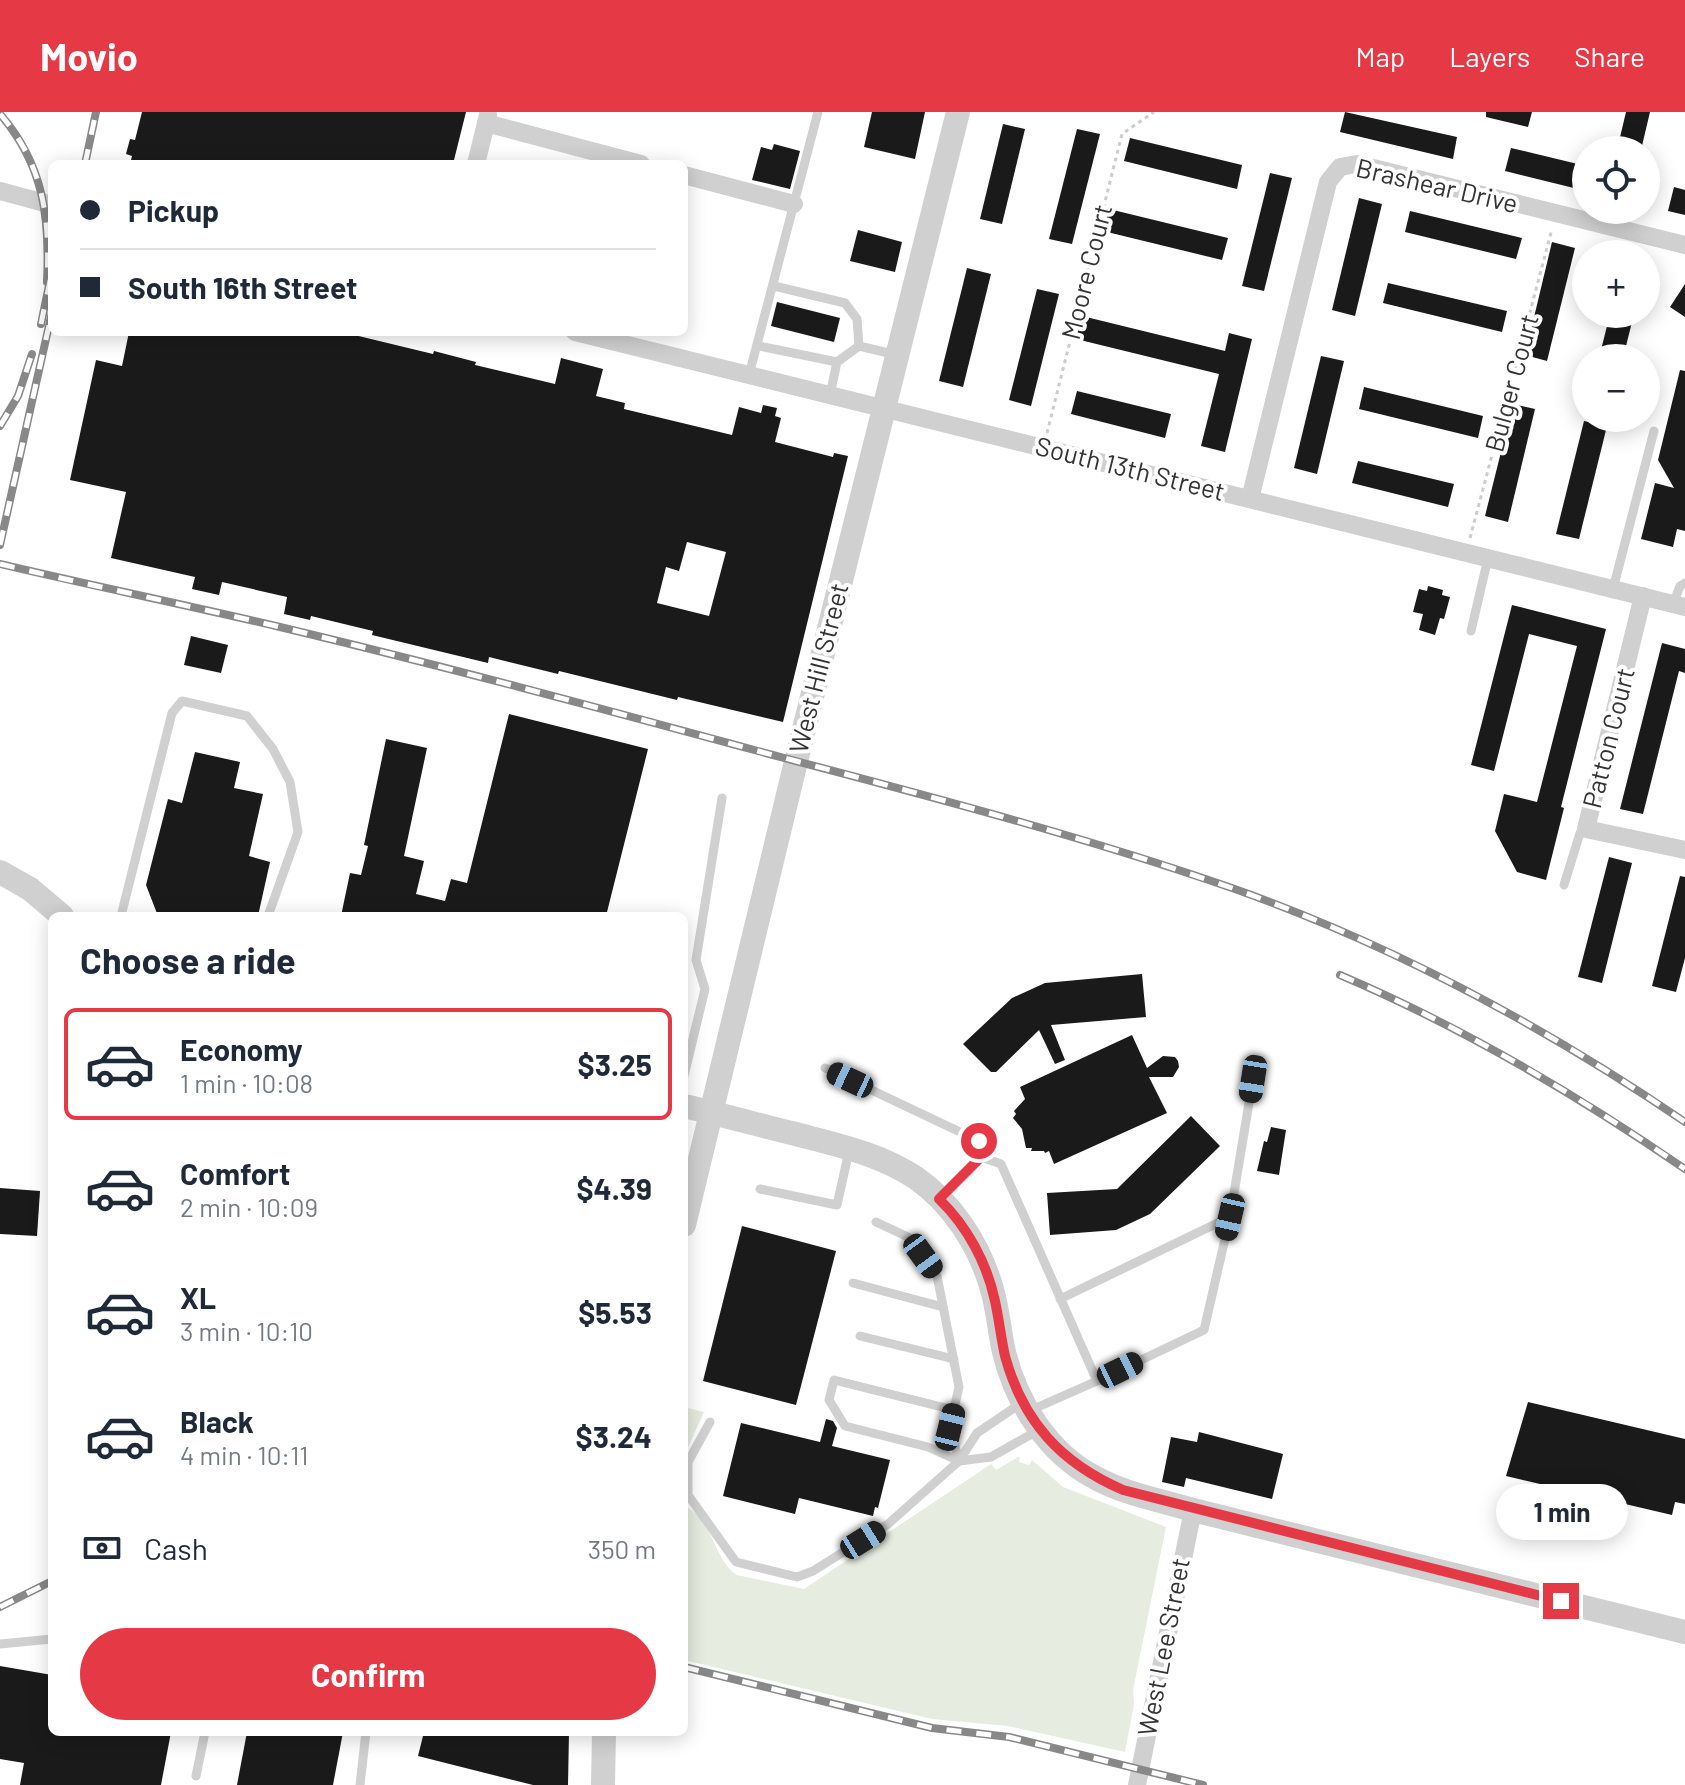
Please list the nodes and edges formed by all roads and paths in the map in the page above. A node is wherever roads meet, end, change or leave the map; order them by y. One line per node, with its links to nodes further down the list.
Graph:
1 (818, 112): 10 (lane)
2 (958, 112): 17 (street, West Hill Street)
3 (1154, 112): 23 (path, Moore Court)
4 (488, 118): 5 (street); 6 (street)
5 (477, 160)
6 (628, 160)
7 (688, 176): 10 (street)
8 (0, 191): 9 (street)
9 (48, 204)
10 (794, 204): 13 (lane)
11 (1556, 213): 12 (street, Brashear Drive); 24 (street, Brashear Drive); 25 (path, Bulger Court)
12 (1685, 245)
13 (774, 286): 15 (lane); 16 (lane)
14 (591, 336): 19 (street, South 13th Street)
15 (759, 346): 18 (lane); 19 (lane)
16 (859, 346): 17 (lane); 18 (lane)
17 (897, 355): 21 (street, West Hill Street)
18 (837, 362): 20 (lane)
19 (749, 375): 20 (street, South 13th Street)
20 (830, 395): 21 (street, South 13th Street)
21 (883, 408): 23 (street, South 13th Street); 44 (street, West Hill Street)
22 (1654, 432): 28 (lane)
23 (1043, 448): 24 (street, South 13th Street)
24 (1250, 499): 25 (street, South 13th Street)
25 (1467, 553): 26 (street, South 13th Street)
26 (1488, 558): 28 (street, South 13th Street); 31 (lane)
27 (1685, 583): 30 (lane)
28 (1613, 589): 29 (street, South 13th Street)
29 (1643, 596): 30 (street, South 13th Street); 33 (street, Patton Court)
30 (1679, 606)
31 (1471, 631)
32 (722, 798): 40 (lane)
33 (1586, 829): 34 (street, Patton Court); 36 (lane)
34 (1685, 850)
35 (0, 872): 37 (street)
36 (1564, 885)
37 (57, 912)
38 (122, 912): 39 (lane)
39 (269, 912)
40 (688, 1059)
41 (825, 1068): 46 (lane)
42 (1253, 1079): 50 (lane)
43 (688, 1107): 44 (street)
44 (712, 1113): 45 (street); 49 (street, West Hill Street)
45 (850, 1148): 47 (lane); 48 (street)
46 (981, 1157): 48 (lane); 53 (lane)
47 (760, 1189)
48 (939, 1199): 59 (street)
49 (688, 1209)
50 (1230, 1217): 53 (lane); 57 (lane)
51 (876, 1222): 54 (lane)
52 (853, 1283): 54 (lane)
53 (1060, 1299): 57 (lane)
54 (943, 1307): 56 (lane)
55 (860, 1336): 56 (lane)
56 (954, 1359): 58 (lane)
57 (1097, 1381): 59 (lane)
58 (954, 1410): 61 (lane); 61 (lane)
59 (1031, 1414): 61 (lane); 61 (lane); 62 (street)
60 (710, 1422): 61 (lane)
61 (959, 1461)
62 (1193, 1510): 63 (street); 72 (street, West Lee Street)
63 (1685, 1632)
64 (48, 1639): 65 (lane)
65 (0, 1644)
66 (204, 1736): 69 (lane)
67 (366, 1736): 70 (lane)
68 (604, 1736): 71 (street)
69 (196, 1776)
70 (360, 1785)
71 (603, 1785)
72 (1137, 1785)

